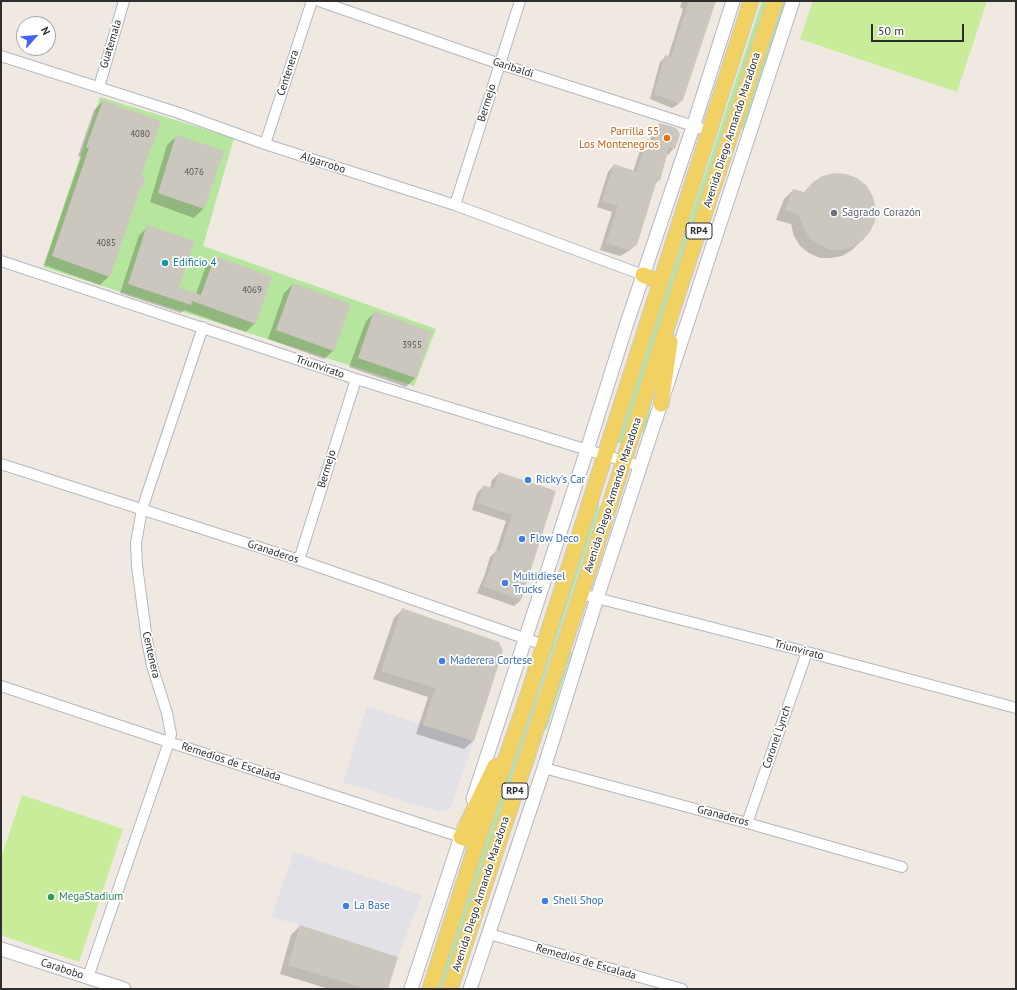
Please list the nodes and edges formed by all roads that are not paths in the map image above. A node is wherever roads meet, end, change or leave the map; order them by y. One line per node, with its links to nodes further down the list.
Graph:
1 (124, 1): 11 (street, Guatemala)
2 (312, 1): 14 (street, Centenera)
3 (319, 1): 10 (street, Garibaldi)
4 (520, 1): 10 (street, Bermejo)
5 (733, 1): 12 (street)
6 (751, 1): 13 (main road, Avenida Diego Armando Maradona / RP4)
7 (775, 1): 19 (main road, Avenida Diego Armando Maradona / RP4)
8 (793, 1): 22 (street, Avenida Diego Armando Maradona)
9 (1, 56): 11 (street, Algarrobo)
10 (500, 64): 12 (street, Garibaldi); 15 (street, Bermejo)
11 (99, 87): 14 (street, Algarrobo)
12 (693, 127): 13 (street, Garibaldi); 17 (street)
13 (709, 131): 18 (main road, Avenida Diego Armando Maradona / RP4)
14 (264, 144): 15 (street, Algarrobo)
15 (455, 205): 17 (street, Algarrobo)
16 (1, 261): 20 (street, Triunvirato)
17 (643, 275): 18 (main road); 23 (street)
18 (660, 282): 24 (main road, Avenida Diego Armando Maradona / RP4)
19 (676, 299): 22 (main road); 25 (main road, Avenida Diego Armando Maradona / RP4)
20 (203, 327): 21 (street, Triunvirato); 28 (street, Centenera)
21 (356, 379): 23 (street, Triunvirato); 29 (street, Bermejo)
22 (661, 404): 27 (street, Avenida Diego Armando Maradona)
23 (587, 450): 24 (street, Triunvirato); 34 (street)
24 (604, 455): 25 (street, Triunvirato); 32 (main road, Avenida Diego Armando Maradona / RP4)
25 (624, 461): 27 (street, Triunvirato); 30 (main road, Avenida Diego Armando Maradona / RP4)
26 (1, 464): 28 (street, Granaderos)
27 (640, 466): 31 (street, Avenida Diego Armando Maradona)
28 (142, 508): 29 (street, Granaderos); 40 (street, Centenera)
29 (299, 560): 34 (street, Granaderos)
30 (581, 594): 31 (street, Triunvirato); 33 (main road, Avenida Diego Armando Maradona / RP4)
31 (597, 598): 36 (street, Triunvirato); 41 (street, Avenida Diego Armando Maradona)
32 (553, 616): 33 (main road); 35 (main road, Avenida Diego Armando Maradona / RP4)
33 (572, 622): 52 (main road, Avenida Diego Armando Maradona / RP4)
34 (526, 639): 35 (street, Granaderos); 43 (street)
35 (544, 645): 38 (main road, Avenida Diego Armando Maradona / RP4)
36 (807, 652): 39 (street, Triunvirato); 42 (street, Coronel Lynch)
37 (1, 686): 40 (street, Remedios de Escalada)
38 (526, 702): 43 (main road); 44 (main road, Avenida Diego Armando Maradona / RP4)
39 (1016, 708)
40 (170, 742): 43 (street, Remedios de Escalada); 48 (street, Centenera)
41 (544, 768): 42 (street, Granaderos); 46 (street, Avenida Diego Armando Maradona)
42 (747, 823): 45 (street, Granaderos)
43 (461, 836): 44 (main road); 50 (street)
44 (477, 842): 51 (main road, Avenida Diego Armando Maradona / RP4)
45 (902, 867)
46 (489, 934): 53 (street, Avenida Diego Armando Maradona); 54 (street, Remedios de Escalada)
47 (1, 949): 48 (street, Carabobo)
48 (88, 977): 49 (street, Carabobo)
49 (124, 989)
50 (411, 989)
51 (430, 989)
52 (450, 989)
53 (470, 989)
54 (682, 989)

